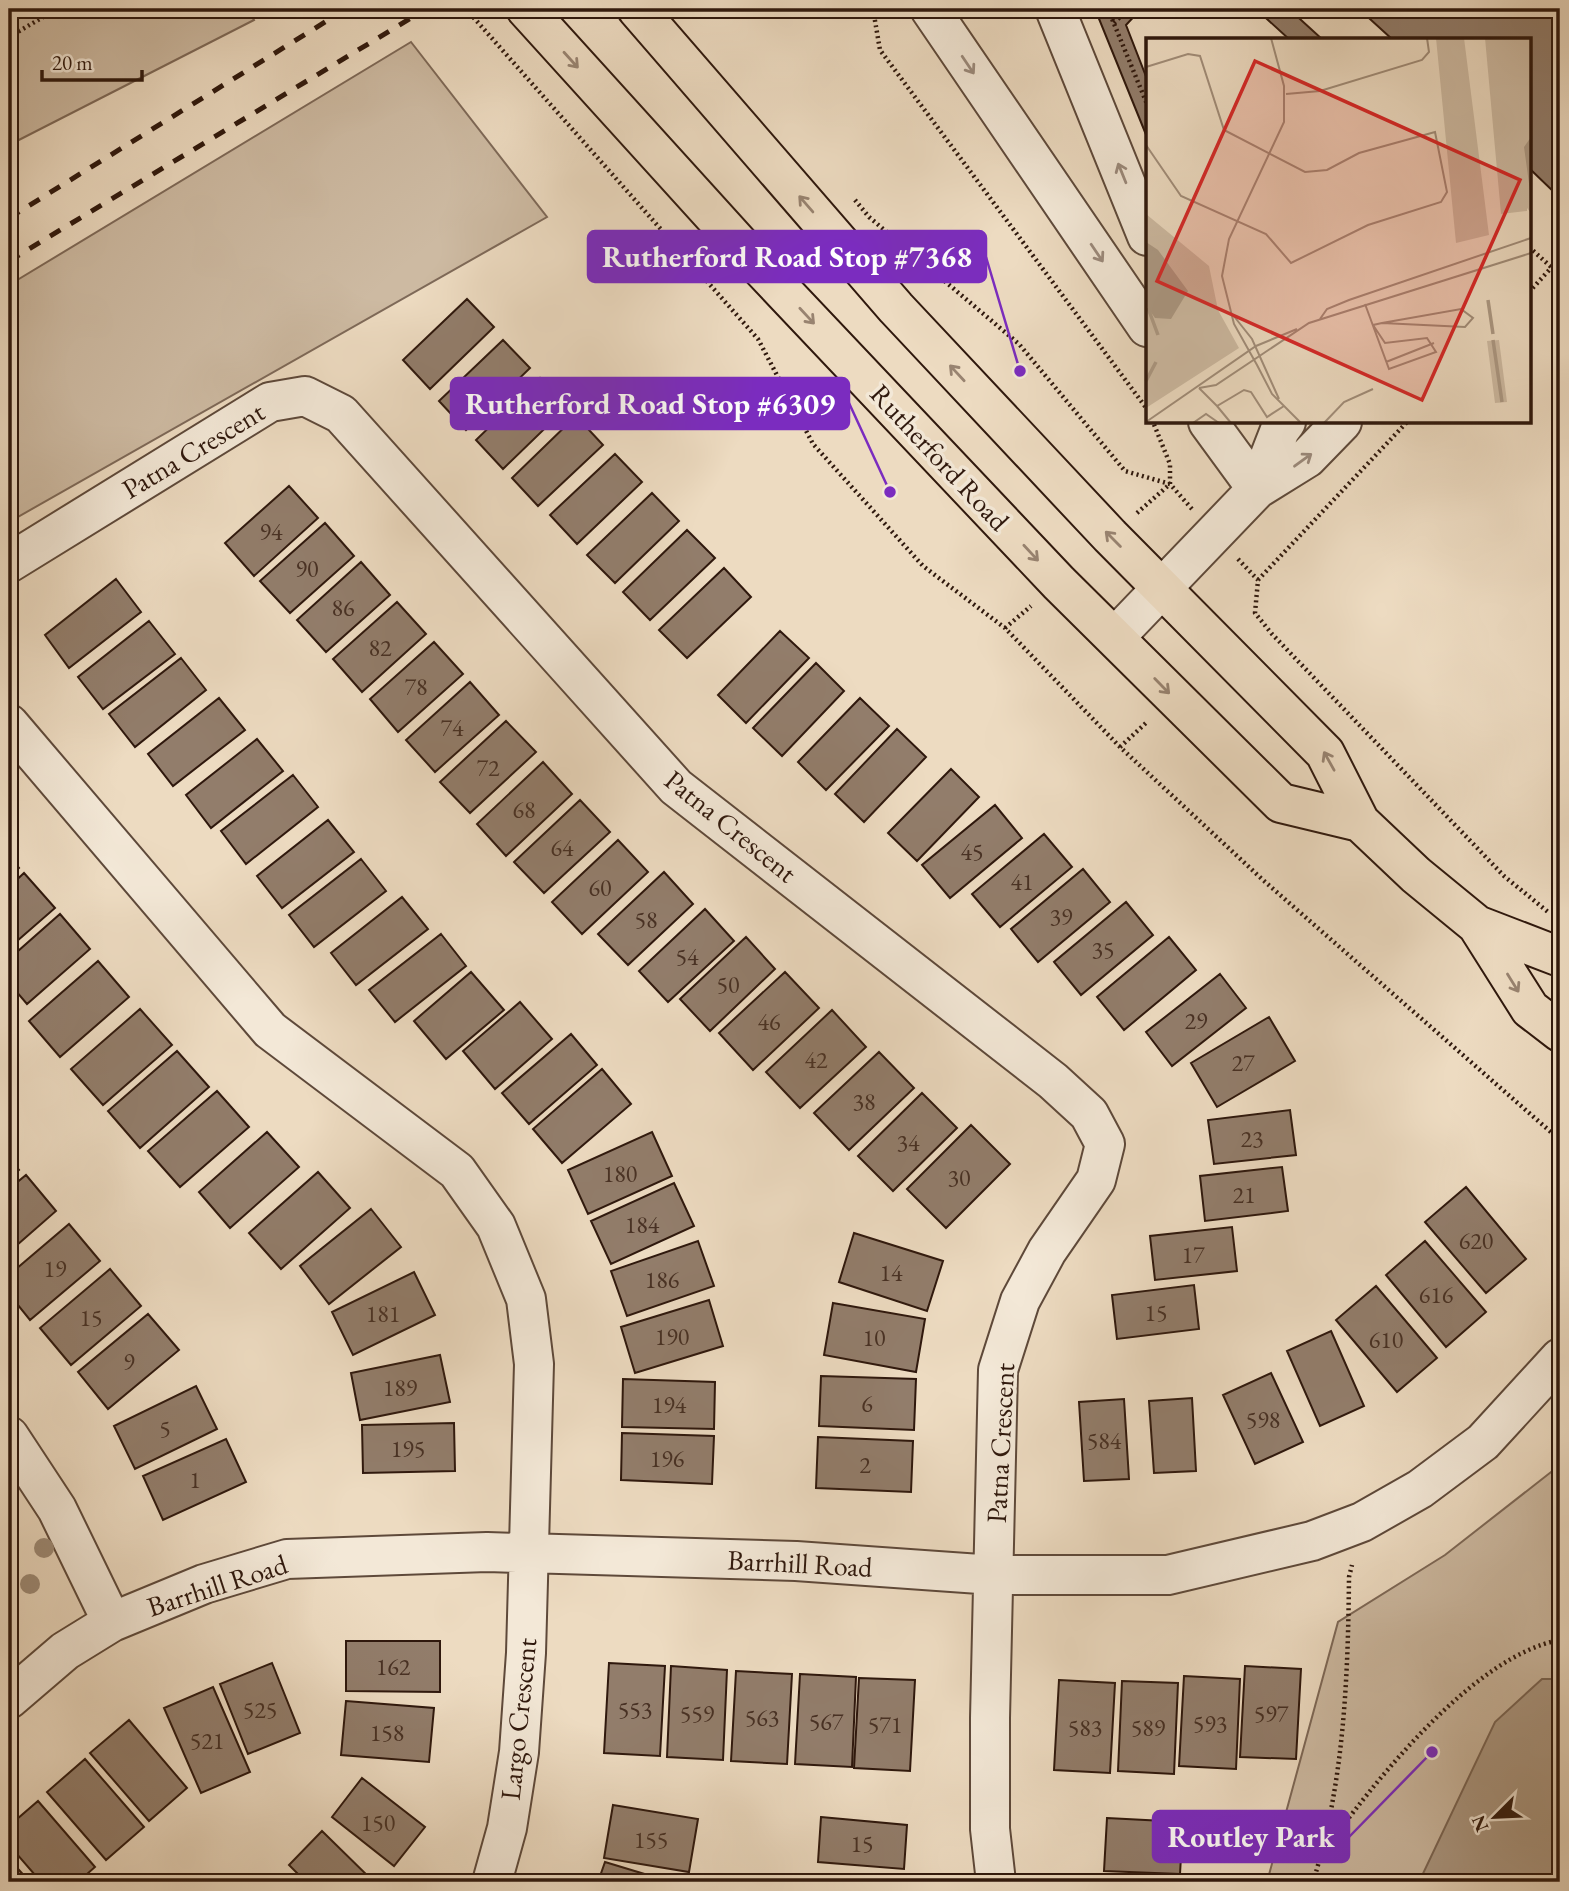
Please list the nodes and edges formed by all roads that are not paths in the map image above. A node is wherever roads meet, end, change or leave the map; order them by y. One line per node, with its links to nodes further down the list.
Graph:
1 (526, 9): 13 (main road, Rutherford Road, one-way to 13)
2 (637, 9): 12 (main road, Rutherford Road, one-way to 2)
3 (930, 9): 6 (street, one-way to 6)
4 (1055, 9): 5 (street, one-way to 4)
5 (1146, 234)
6 (1146, 326)
7 (1284, 424): 10 (street)
8 (1340, 424): 10 (street, one-way to 8)
9 (1214, 428): 10 (street)
10 (1257, 489): 12 (street)
11 (9, 563): 22 (street, Patna Crescent)
12 (1162, 587): 13 (street); 15 (main road, Rutherford Road, one-way to 12)
13 (1115, 637): 15 (main road, Rutherford Road, one-way to 15)
14 (9, 724): 21 (street)
15 (1360, 822): 16 (main road, Rutherford Road)
16 (1477, 925): 17 (main road, Rutherford Road); 18 (main road, Rutherford Road, one-way to 18)
17 (1560, 957)
18 (1560, 1032)
19 (1560, 1358): 22 (street, Barrhill Road)
20 (9, 1436): 23 (street)
21 (531, 1554): 22 (street, Barrhill Road); 23 (street, Barrhill Road); 25 (street, Largo Crescent)
22 (994, 1574): 26 (street)
23 (112, 1622): 24 (street, Barrhill Road)
24 (9, 1699)
25 (492, 1882)
26 (996, 1882)

